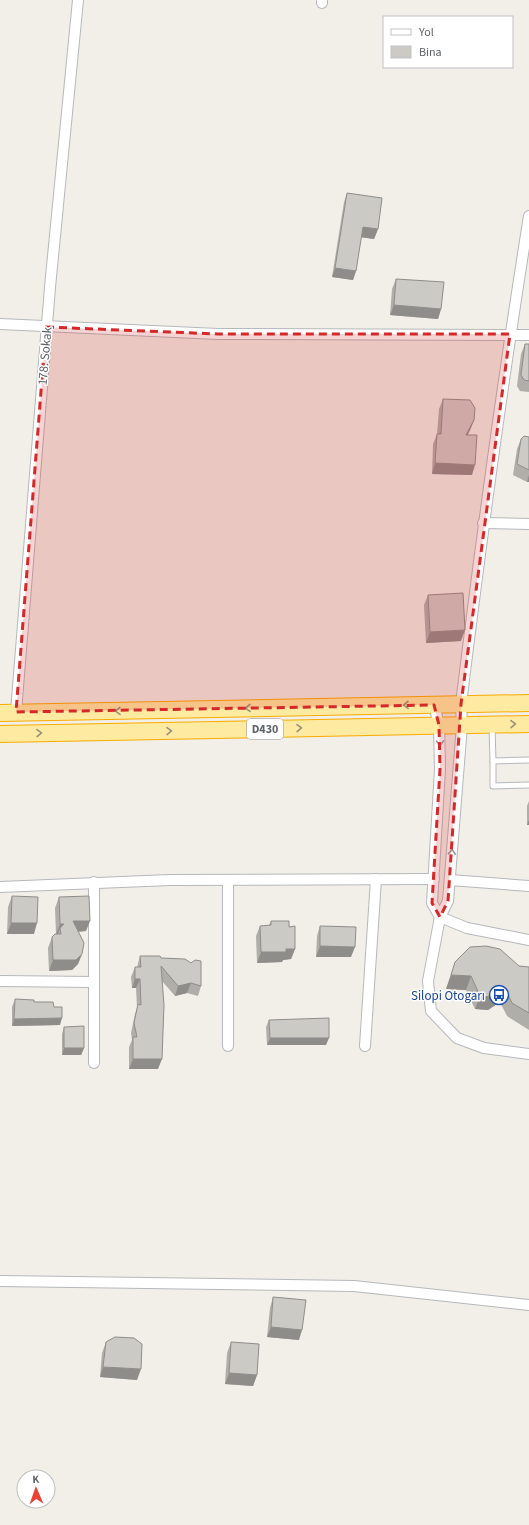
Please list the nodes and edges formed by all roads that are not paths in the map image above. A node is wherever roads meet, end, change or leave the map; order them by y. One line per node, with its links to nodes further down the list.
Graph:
1 (78, 0): 4 (street, 178. Sokak)
2 (529, 216): 5 (street)
3 (0, 324): 4 (street)
4 (46, 327): 5 (street); 12 (street, 178. Sokak)
5 (510, 334): 6 (street); 7 (street)
6 (529, 335)
7 (483, 523): 8 (street); 10 (street)
8 (529, 524)
9 (529, 703): 10 (highway, D430)
10 (461, 704): 11 (highway, D430); 16 (street)
11 (434, 705): 12 (highway, D430, one-way to 12); 15 (street)
12 (8, 713)
13 (492, 724): 14 (highway, D430, one-way to 14); 16 (highway, D430); 19 (lane)
14 (529, 724)
15 (439, 725): 16 (highway, D430); 17 (highway, D430, one-way to 15); 22 (street, one-way to 22)
16 (462, 725): 24 (street, one-way to 16)
17 (0, 734)
18 (529, 760): 19 (lane)
19 (493, 761): 20 (lane)
20 (529, 785)
21 (376, 879): 22 (street); 23 (street); 33 (street)
22 (434, 879): 28 (street)
23 (228, 880): 25 (street); 32 (street)
24 (450, 880): 26 (street); 28 (street)
25 (94, 882): 27 (street); 31 (street)
26 (529, 886)
27 (0, 887)
28 (440, 917): 29 (street); 34 (street)
29 (529, 940)
30 (0, 981): 31 (street)
31 (94, 982): 35 (street)
32 (228, 1046)
33 (365, 1046)
34 (529, 1054)
35 (94, 1063)
36 (0, 1281): 37 (street)
37 (529, 1305)

